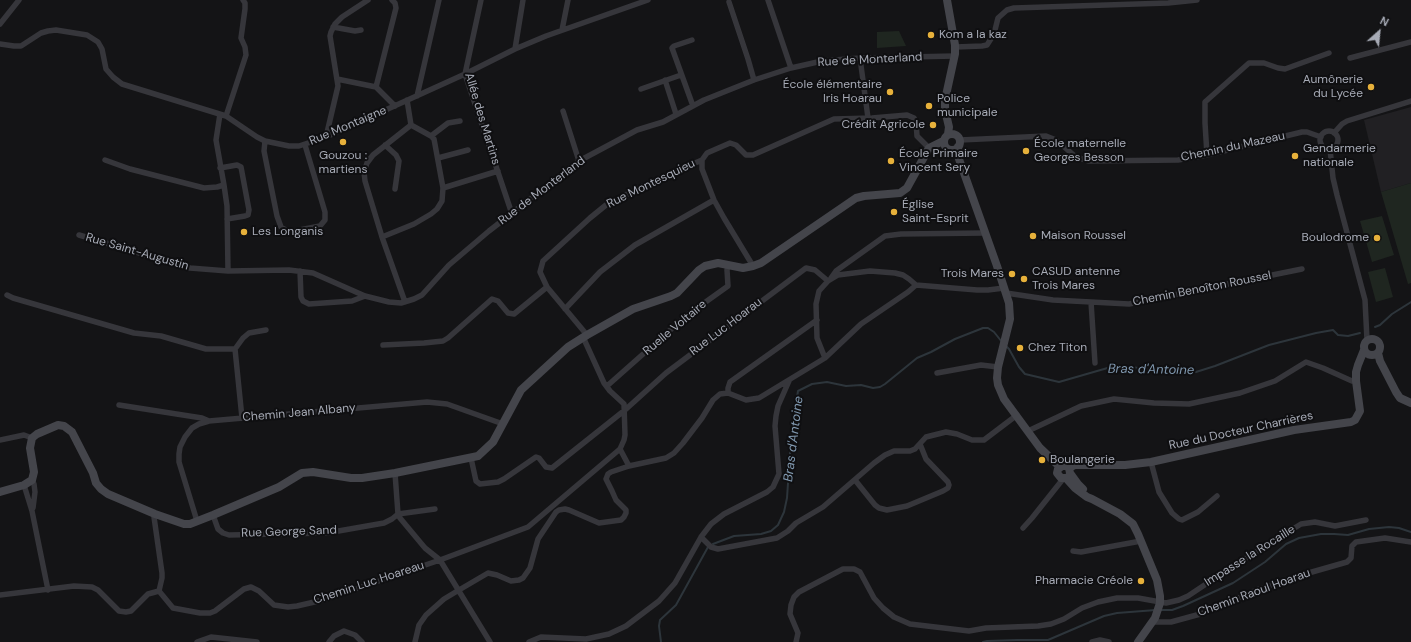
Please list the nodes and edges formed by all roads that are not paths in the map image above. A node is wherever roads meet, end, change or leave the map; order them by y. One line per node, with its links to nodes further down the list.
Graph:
1 (20, 0): 16 (street)
2 (244, 0): 44 (street)
3 (368, 0): 17 (street)
4 (392, 0): 35 (street)
5 (439, 0): 37 (street)
6 (481, 0): 30 (street, Allée des Martins)
7 (523, 0): 24 (street)
8 (568, 0): 19 (street)
9 (648, 0): 19 (street, Rue Montaigne)
10 (768, 0): 29 (street)
11 (947, 0): 23 (main road)
12 (1068, 0): 15 (street)
13 (1197, 0): 15 (street)
14 (729, 2): 34 (street)
15 (1063, 6): 23 (street)
16 (0, 24)
17 (333, 27): 18 (street); 32 (street)
18 (361, 30)
19 (562, 30): 24 (street, Rue Montaigne)
20 (692, 40): 31 (street)
21 (1411, 42): 28 (street)
22 (0, 44): 44 (street, Rue Montaigne)
23 (956, 47): 26 (main road)
24 (515, 49): 30 (street, Rue Montaigne)
25 (1329, 53): 58 (street)
26 (955, 56): 27 (street, Rue de Monterland); 53 (main road)
27 (860, 58): 29 (street, Rue de Monterland); 45 (street)
28 (1350, 58)
29 (791, 68): 34 (street, Rue de Monterland)
30 (465, 74): 37 (street, Rue Montaigne); 64 (street, Allée des Martins)
31 (681, 75): 33 (street); 41 (street)
32 (337, 79): 35 (street); 51 (street)
33 (665, 80): 36 (street); 43 (street)
34 (754, 80): 41 (street, Rue de Monterland)
35 (376, 87): 40 (street)
36 (641, 89)
37 (417, 96): 38 (street, Rue Montaigne)
38 (407, 100): 40 (street, Rue Montaigne); 47 (street)
39 (1411, 101): 48 (street)
40 (395, 106): 51 (street, Rue Montaigne)
41 (693, 106): 43 (street, Rue de Monterland)
42 (563, 111): 62 (street)
43 (676, 114): 62 (street, Rue de Monterland)
44 (223, 115): 52 (street, Rue Montaigne); 63 (street)
45 (868, 118): 53 (street, Rue Montesquieu); 61 (street, Rue Montesquieu)
46 (460, 121): 49 (street)
47 (411, 125): 49 (street); 55 (street)
48 (1334, 133): 50 (street); 56 (street)
49 (431, 136): 59 (street)
50 (1321, 136): 56 (street); 58 (street, Chemin du Mazeau)
51 (326, 137): 54 (street, Rue Montaigne)
52 (265, 141): 54 (street, Rue Montaigne); 54 (street)
53 (947, 141): 58 (street, Chemin du Mazeau); 71 (main road); 75 (main road)
54 (305, 145)
55 (385, 145): 67 (street); 73 (street)
56 (1330, 149): 91 (street)
57 (468, 150): 59 (street)
58 (1207, 155)
59 (438, 158): 66 (street)
60 (105, 160): 65 (street)
61 (702, 160): 68 (street); 81 (street, Rue Montesquieu)
62 (579, 161): 69 (street, Rue de Monterland)
63 (220, 168): 65 (street); 70 (street)
64 (498, 171): 66 (street); 69 (street, Allée des Martins)
65 (224, 185): 70 (street)
66 (443, 188): 73 (street)
67 (395, 189)
68 (714, 200): 75 (street); 87 (street)
69 (512, 214): 85 (street, Rue de Monterland)
70 (227, 219): 77 (street)
71 (985, 233): 79 (street); 82 (main road)
72 (79, 235): 77 (street, Rue Saint-Augustin)
73 (382, 237): 85 (street)
74 (728, 265): 75 (main road); 90 (main road); 101 (street, Ruelle Voltaire)
75 (753, 266)
76 (1302, 269): 86 (street, Chemin Benoîton Roussel)
77 (228, 271): 78 (street, Rue Saint-Augustin)
78 (300, 271): 84 (street, Rue Saint-Augustin); 84 (street)
79 (830, 280): 80 (street); 88 (street); 105 (street, Rue Luc Hoarau)
80 (916, 285): 82 (street, Chemin Benoîton Roussel); 95 (street)
81 (546, 287): 87 (street, Rue Montesquieu); 92 (street)
82 (1005, 290): 86 (street, Chemin Benoîton Roussel); 97 (main road)
83 (7, 295): 93 (street)
84 (365, 296): 85 (street, Rue Saint-Augustin)
85 (405, 302)
86 (1091, 302): 96 (street)
87 (565, 309): 90 (street, Rue Montesquieu)
88 (817, 320): 95 (street); 102 (street)
89 (266, 330): 93 (street)
90 (585, 336): 101 (street); 109 (main road)
91 (1370, 340): 94 (main road); 94 (main road)
92 (383, 345)
93 (235, 349): 107 (street)
94 (1373, 355): 100 (main road, Rue du Docteur Charrières); 103 (main road)
95 (826, 358): 99 (street)
96 (1095, 363)
97 (998, 367): 98 (street); 106 (main road)
98 (937, 373)
99 (789, 381): 102 (street); 134 (street)
100 (1356, 381): 110 (street); 116 (main road, Rue du Docteur Charrières)
101 (606, 386): 105 (street)
102 (728, 393): 117 (street)
103 (1411, 403)
104 (119, 405): 108 (street)
105 (625, 410): 114 (street); 115 (street)
106 (1016, 415): 110 (main road); 113 (street)
107 (242, 418): 108 (street, Chemin Jean Albany); 109 (street, Chemin Jean Albany)
108 (209, 421): 132 (street, Chemin Jean Albany)
109 (503, 424): 115 (main road)
110 (1028, 431): 118 (main road)
111 (32, 438): 112 (street); 121 (main road); 128 (main road)
112 (0, 440)
113 (920, 444): 122 (street); 122 (street)
114 (620, 449): 117 (street); 138 (street, Chemin Luc Hoareau)
115 (471, 458): 119 (main road)
116 (1151, 462): 120 (main road, Rue du Docteur Charrières); 125 (street)
117 (629, 466): 140 (street)
118 (1058, 469): 120 (main road); 120 (main road, Rue du Docteur Charrières)
119 (395, 473): 129 (street); 130 (main road)
120 (1067, 474): 133 (street); 135 (main road)
121 (32, 480): 123 (main road); 127 (street)
122 (855, 480): 134 (street)
123 (24, 485): 124 (main road); 127 (street)
124 (0, 492)
125 (1217, 496)
126 (435, 509): 129 (street, Rue George Sand)
127 (32, 511): 139 (street)
128 (155, 514): 132 (main road); 141 (street)
129 (398, 514): 130 (street, Rue George Sand); 138 (street)
130 (213, 515): 132 (main road)
131 (1366, 520): 143 (street, Impasse la Rocaille)
132 (197, 521)
133 (1023, 528)
134 (701, 537): 151 (street)
135 (1141, 541): 137 (street); 143 (main road)
136 (1411, 542): 144 (street, Chemin Raoul Hoarau)
137 (1073, 551)
138 (440, 560): 140 (street); 141 (street, Chemin Luc Hoareau)
139 (48, 590): 141 (street); 142 (street)
140 (459, 590): 149 (street); 150 (street)
141 (159, 591)
142 (0, 594)
143 (1159, 605): 144 (main road); 152 (street)
144 (1154, 620): 155 (main road)
145 (197, 642): 146 (street)
146 (257, 642)
147 (329, 642): 148 (street)
148 (362, 642)
149 (415, 642)
150 (490, 642)
151 (529, 642)
152 (796, 642)
153 (1092, 642): 154 (street)
154 (1109, 642)
155 (1138, 642)

